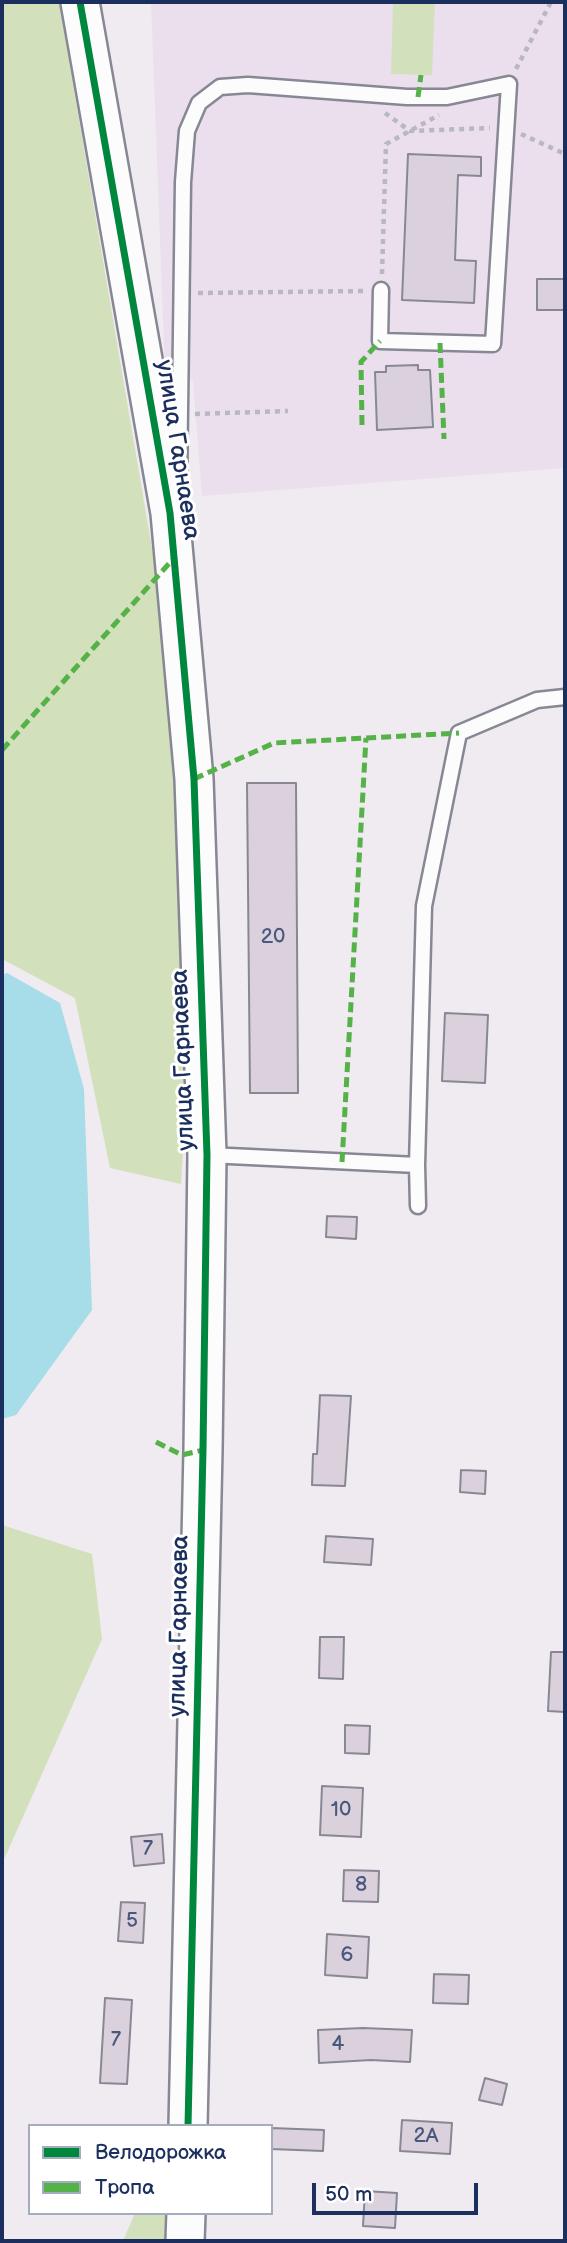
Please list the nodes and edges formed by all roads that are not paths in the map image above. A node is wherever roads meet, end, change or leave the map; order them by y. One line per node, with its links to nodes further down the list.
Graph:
1 (80, 2): 3 (street, улица Гарнаева)
2 (381, 290): 3 (lane)
3 (170, 513): 5 (street, улица Гарнаева)
4 (565, 697): 6 (lane)
5 (207, 1155): 6 (lane); 8 (street, улица Гарнаева)
6 (417, 1165): 7 (lane)
7 (418, 1206)
8 (188, 2124)
9 (186, 2215): 10 (street)
10 (185, 2241)

